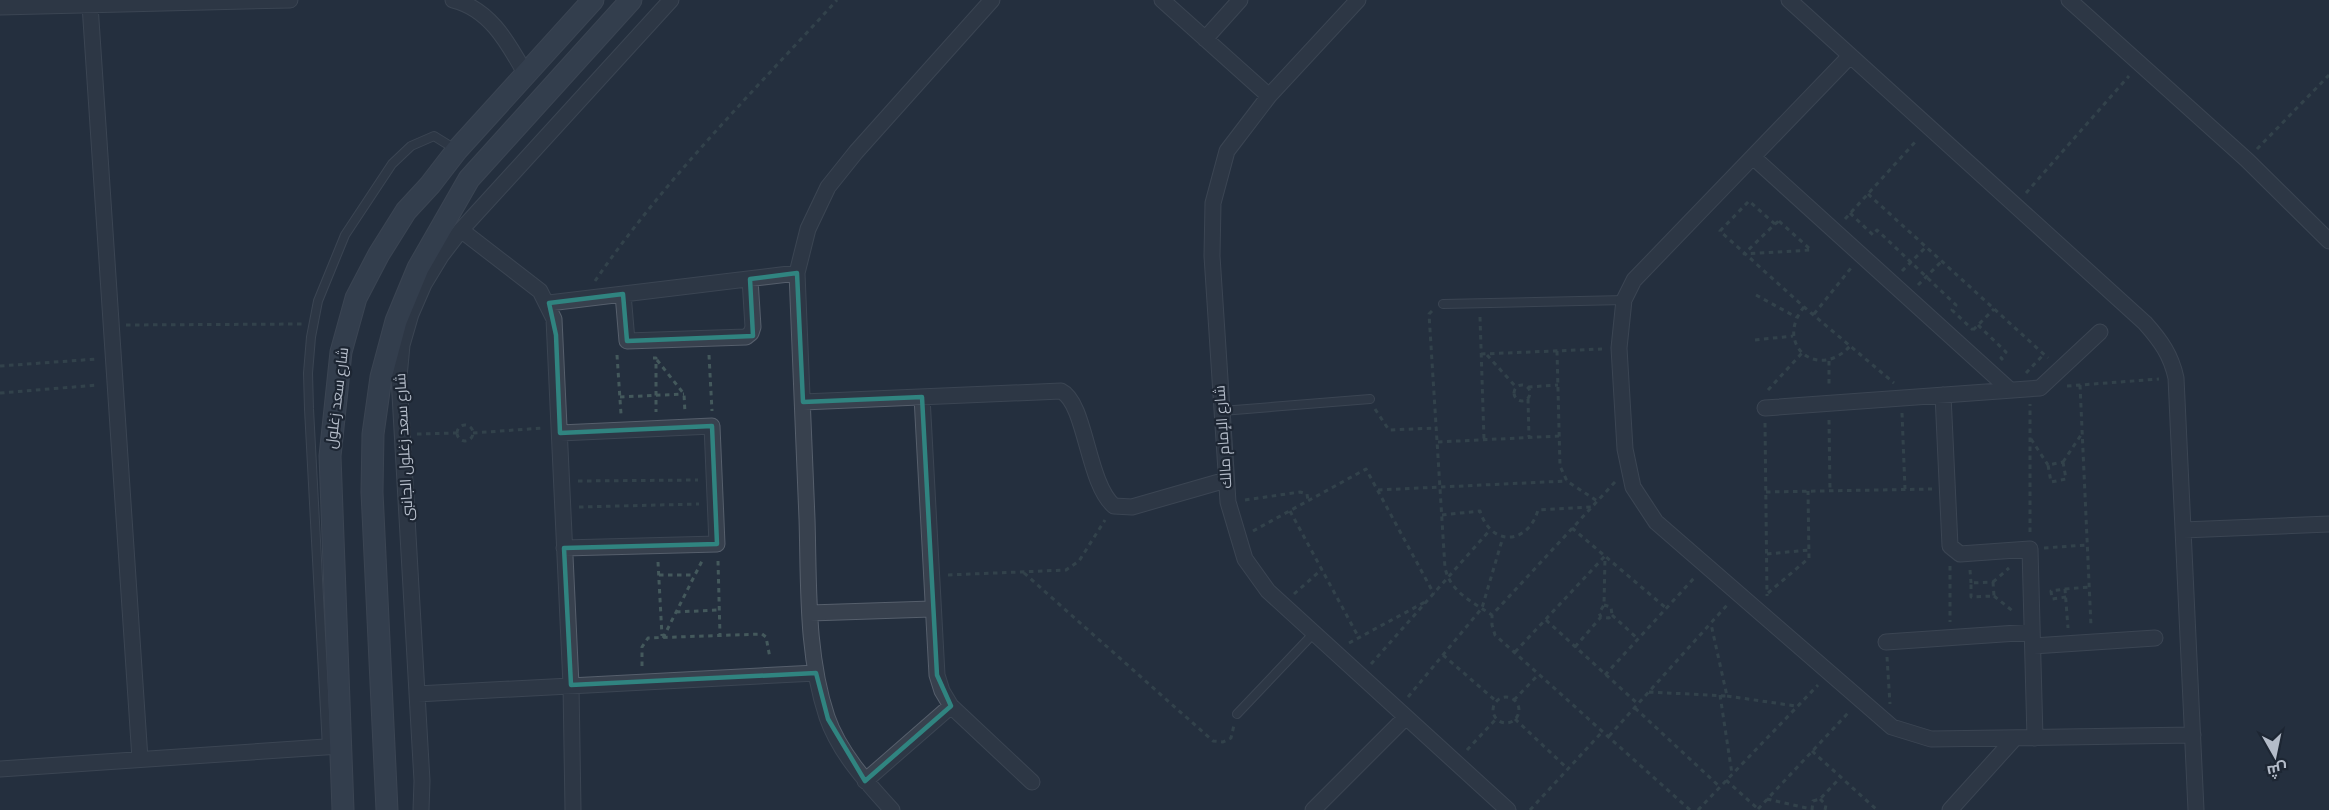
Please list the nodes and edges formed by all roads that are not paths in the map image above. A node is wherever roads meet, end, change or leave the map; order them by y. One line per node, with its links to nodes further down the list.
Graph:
1 (290, 0): 12 (street)
2 (453, 0): 16 (street)
3 (593, 0): 16 (main road, شارع سعد زغلول)
4 (631, 0): 62 (main road)
5 (671, 0): 20 (street, شارع سعد زغلول الجانبى)
6 (992, 0): 22 (street)
7 (1162, 0): 14 (street)
8 (1240, 0): 14 (street)
9 (1358, 0): 17 (street, شارع الإمام مالك)
10 (1789, 0): 15 (street)
11 (2068, 0): 21 (street)
12 (90, 5): 13 (street); 57 (street)
13 (0, 7)
14 (1205, 39): 17 (street)
15 (1850, 56): 19 (street); 39 (street)
16 (525, 73): 18 (main road, شارع سعد زغلول)
17 (1269, 96): 35 (street, شارع الإمام مالك)
18 (457, 150): 56 (main road, شارع سعد زغلول); 56 (lane)
19 (1753, 157): 25 (street); 29 (street)
20 (461, 230): 26 (street); 49 (street, شارع سعد زغلول الجانبى)
21 (2329, 241)
22 (797, 273): 23 (street); 33 (street)
23 (750, 279): 24 (street); 24 (street)
24 (623, 294): 26 (street)
25 (1624, 300): 27 (lane); 54 (street)
26 (549, 303): 36 (street)
27 (1443, 304)
28 (2100, 332): 29 (street)
29 (2010, 390): 30 (street)
30 (1943, 395): 34 (street); 44 (street)
31 (922, 397): 33 (street); 37 (street); 41 (street)
32 (1370, 399): 35 (lane)
33 (803, 402): 42 (street)
34 (1765, 408)
35 (1220, 411): 37 (street, شارع الإمام مالك)
36 (560, 430): 40 (street); 40 (street)
37 (1226, 480): 43 (street, شارع الإمام مالك)
38 (2329, 524): 39 (street)
39 (2183, 530): 53 (street)
40 (564, 548): 48 (street)
41 (931, 609): 42 (street); 50 (street)
42 (810, 613): 47 (street)
43 (1314, 633): 51 (lane); 52 (street, شارع الإمام مالك)
44 (2032, 635): 45 (street); 46 (street); 55 (street)
45 (2155, 639)
46 (1886, 642)
47 (816, 673): 48 (street); 59 (street)
48 (571, 685): 49 (street); 64 (street)
49 (417, 694): 63 (street, شارع سعد زغلول الجانبى)
50 (951, 706): 59 (street); 60 (street)
51 (1237, 714)
52 (1401, 714): 66 (street); 67 (street, شارع الإمام مالك)
53 (2193, 735): 55 (street); 69 (street)
54 (2015, 738): 55 (street); 68 (street)
55 (2035, 738)
56 (333, 747): 57 (street); 61 (main road, شارع سعد زغلول)
57 (140, 759): 58 (street)
58 (0, 769)
59 (865, 781): 65 (street)
60 (1032, 782)
61 (343, 810)
62 (387, 810)
63 (421, 810)
64 (573, 810)
65 (892, 810)
66 (1313, 810)
67 (1508, 810)
68 (1950, 810)
69 (2196, 810)

